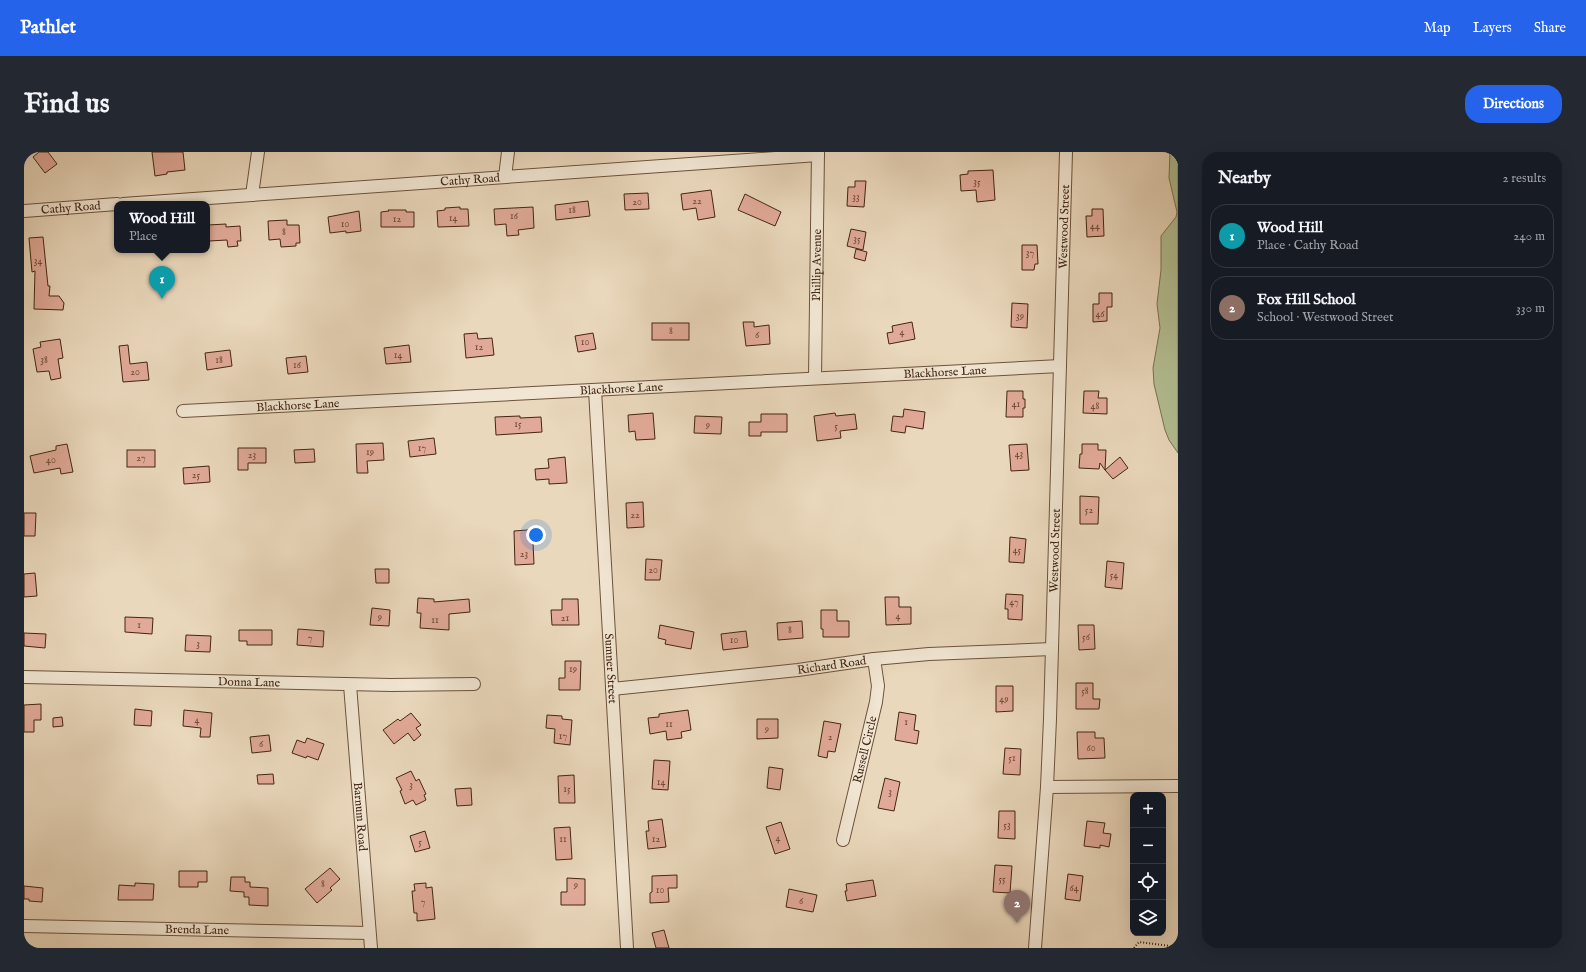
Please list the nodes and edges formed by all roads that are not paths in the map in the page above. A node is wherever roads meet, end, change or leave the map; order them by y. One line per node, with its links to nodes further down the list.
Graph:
1 (258, 152): 6 (street)
2 (508, 152): 5 (street)
3 (1066, 152): 10 (street, Westwood Street)
4 (818, 154): 5 (street, Cathy Road); 11 (street, Phillip Avenue)
5 (505, 177): 6 (street, Cathy Road)
6 (252, 195): 7 (street, Cathy Road)
7 (166, 201)
8 (114, 204): 9 (street, Cathy Road)
9 (24, 211)
10 (1060, 366): 11 (street, Blackhorse Lane); 14 (street, Westwood Street)
11 (815, 378): 12 (street, Blackhorse Lane)
12 (595, 390): 13 (street, Blackhorse Lane); 19 (street, Sumner Street)
13 (183, 411)
14 (1052, 649): 15 (street, Richard Road); 21 (street, Westwood Street)
15 (874, 659): 19 (street, Richard Road); 22 (street, Russell Circle)
16 (24, 677): 18 (street, Donna Lane)
17 (474, 684): 18 (street, Donna Lane)
18 (350, 685): 24 (street, Barnum Road)
19 (612, 689): 26 (street, Sumner Street)
20 (1178, 786): 21 (street)
21 (1047, 787): 27 (street, Westwood Street)
22 (843, 840)
23 (24, 926): 24 (street, Brenda Lane)
24 (369, 933): 25 (street, Barnum Road)
25 (370, 948)
26 (627, 948)
27 (1035, 948)

